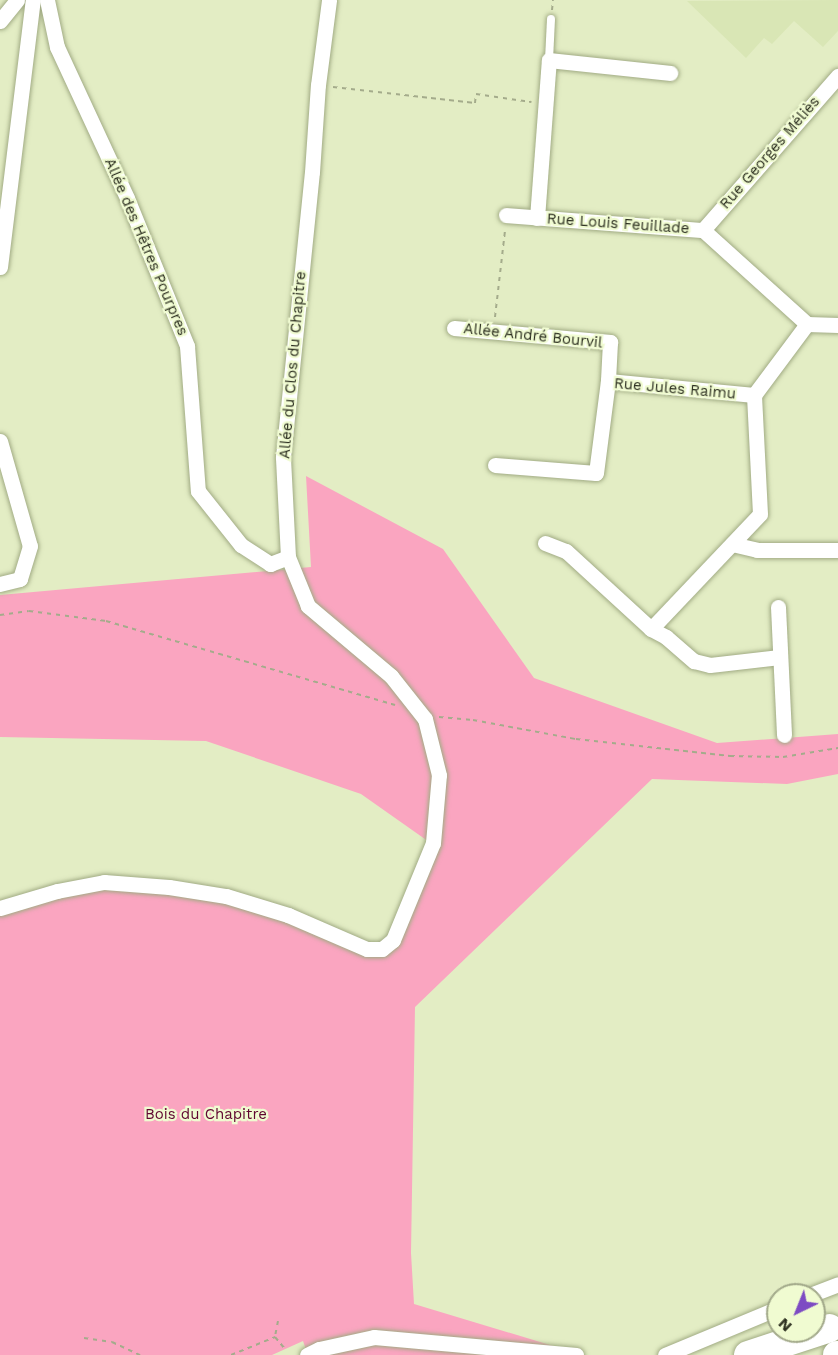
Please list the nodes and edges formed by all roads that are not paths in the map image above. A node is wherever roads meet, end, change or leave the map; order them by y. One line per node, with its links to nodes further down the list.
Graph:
1 (17, 0): 6 (street)
2 (33, 0): 13 (street)
3 (47, 0): 24 (street, Allée des Hêtres Pourpres)
4 (329, 0): 24 (street, Allée du Clos du Chapitre)
5 (551, 19): 7 (lane)
6 (0, 21)
7 (549, 60): 8 (street); 11 (street)
8 (670, 73)
9 (838, 76): 12 (street, Rue Georges Méliès)
10 (506, 215): 11 (street, Rue Louis Feuillade)
11 (537, 218): 12 (street, Rue Louis Feuillade)
12 (703, 230): 14 (street, Rue Louis Feuillade)
13 (0, 267)
14 (807, 324): 15 (street); 18 (street)
15 (838, 325)
16 (454, 328): 17 (street, Allée André Bourvil)
17 (608, 381): 18 (street, Rue Jules Raimu); 20 (street, Rue Jules Raimu)
18 (754, 395): 22 (street)
19 (0, 441): 25 (street)
20 (495, 465)
21 (545, 543): 27 (street)
22 (732, 544): 23 (street); 27 (street)
23 (838, 550)
24 (288, 557): 30 (street, Allée du Clos du Chapitre)
25 (0, 584)
26 (778, 607): 28 (street)
27 (651, 629): 28 (street)
28 (780, 657): 29 (street)
29 (784, 735)
30 (0, 908)
31 (766, 1313): 35 (street)
32 (834, 1326): 36 (highway); 37 (highway)
33 (307, 1355): 34 (street)
34 (576, 1355)
35 (665, 1355)
36 (748, 1355)
37 (773, 1355)

